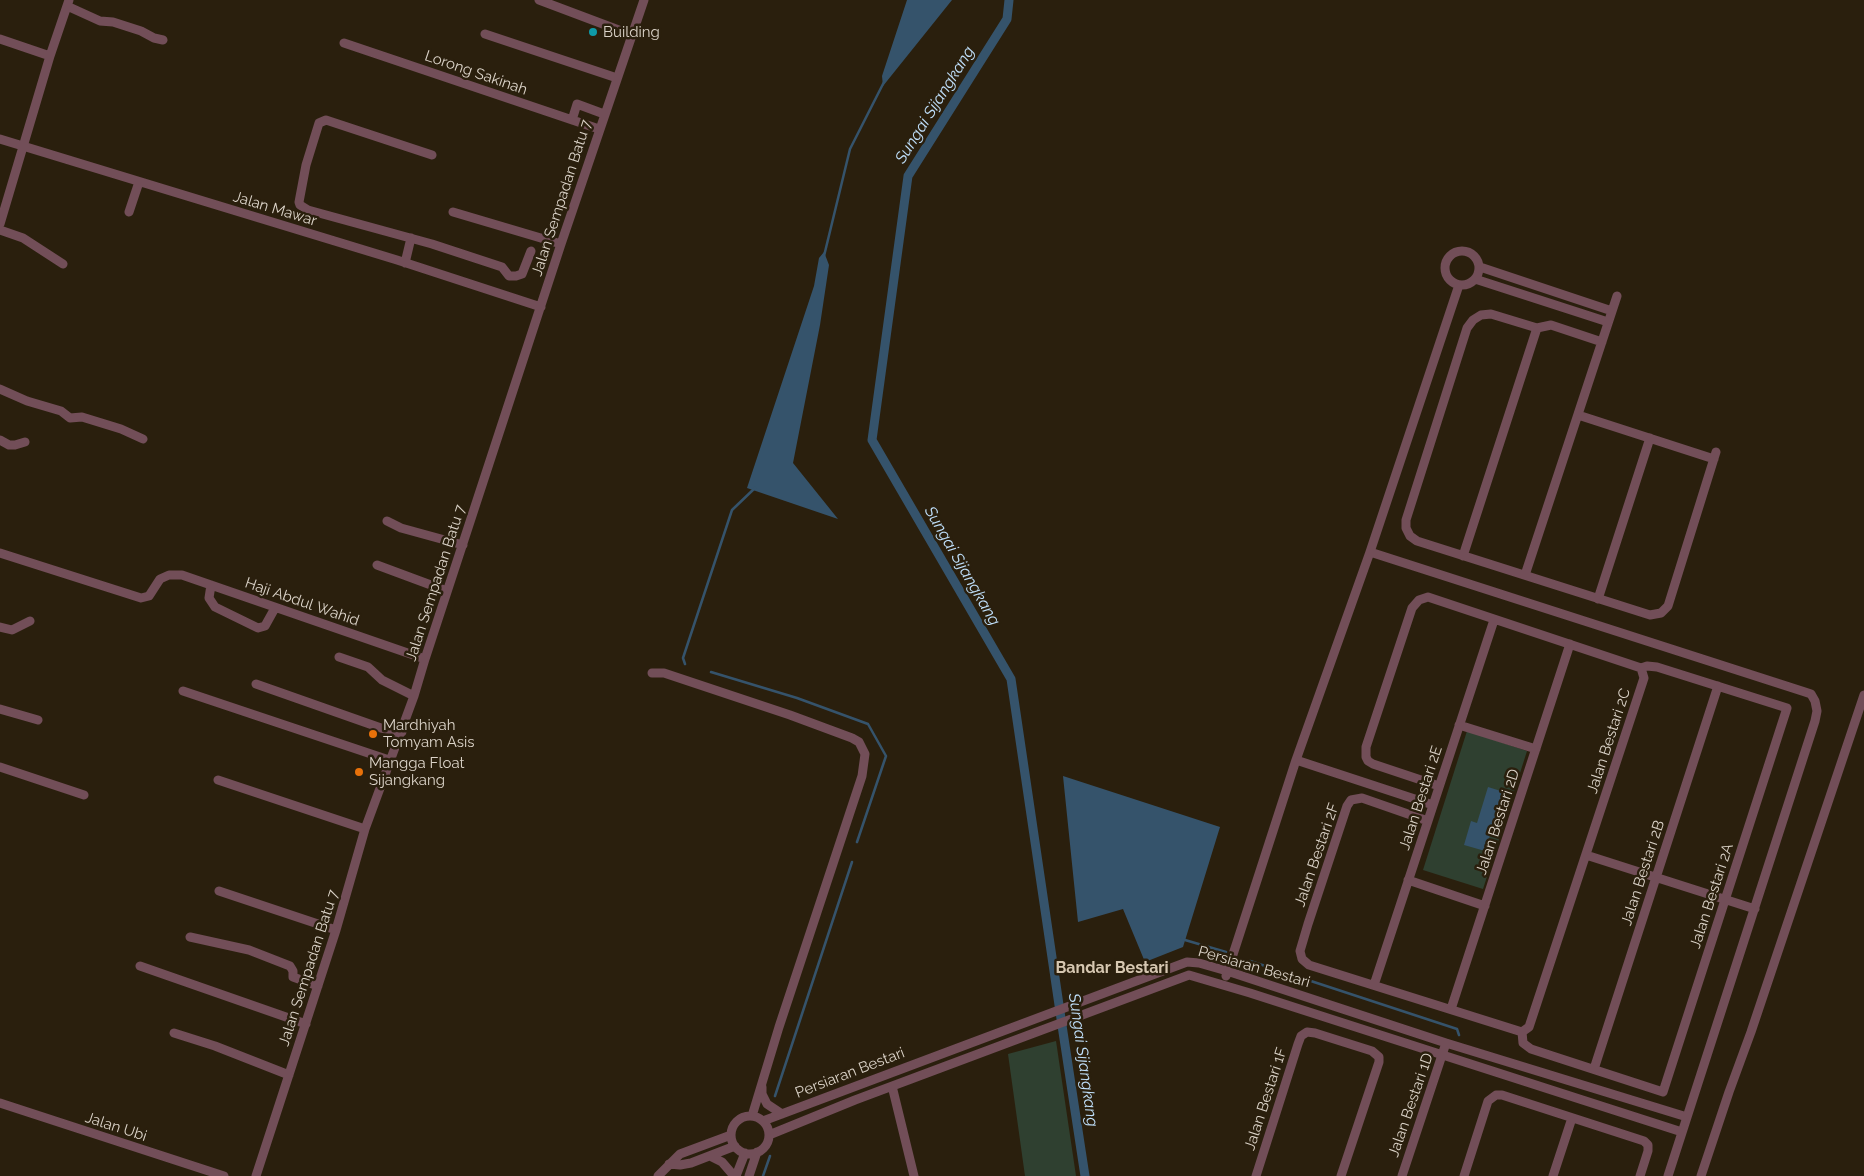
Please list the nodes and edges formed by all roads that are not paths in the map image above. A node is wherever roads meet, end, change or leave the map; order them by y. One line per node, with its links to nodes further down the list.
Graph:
1 (539, 0): 5 (street)
2 (644, 0): 5 (street, Jalan Sempadan Batu 7)
3 (68, 3): 7 (street); 9 (street)
4 (485, 34): 10 (street)
5 (632, 35): 10 (street, Jalan Sempadan Batu 7)
6 (0, 39): 9 (street)
7 (163, 40)
8 (344, 43): 12 (street, Lorong Sakinah)
9 (50, 56): 15 (street)
10 (616, 78): 11 (street, Jalan Sempadan Batu 7)
11 (604, 114): 12 (street); 13 (street, Jalan Sempadan Batu 7)
12 (572, 120): 13 (street, Lorong Sakinah)
13 (599, 129): 23 (street, Jalan Sempadan Batu 7)
14 (0, 139): 15 (street, Jalan Mawar)
15 (22, 146): 17 (street, Jalan Mawar); 20 (street)
16 (432, 155): 22 (street)
17 (139, 182): 18 (street); 25 (street, Jalan Mawar)
18 (129, 212)
19 (453, 212): 23 (street)
20 (0, 224)
21 (0, 230): 26 (street)
22 (411, 238): 24 (street); 25 (street)
23 (561, 244): 31 (street, Jalan Sempadan Batu 7)
24 (531, 251)
25 (405, 263): 31 (street, Jalan Mawar)
26 (64, 264)
27 (1480, 267): 28 (street); 29 (street); 32 (street)
28 (1475, 280): 29 (street); 33 (street)
29 (1459, 285): 44 (street)
30 (1617, 296): 32 (street)
31 (541, 307): 43 (street, Jalan Sempadan Batu 7)
32 (1612, 311): 33 (street)
33 (1608, 322): 35 (street)
34 (1537, 328): 35 (street); 46 (street); 46 (street)
35 (1602, 342): 37 (street)
36 (0, 389): 39 (street)
37 (1578, 415): 38 (street); 48 (street)
38 (1650, 438): 51 (street); 51 (street)
39 (143, 439)
40 (0, 440): 41 (street)
41 (26, 442)
42 (387, 521): 43 (street)
43 (462, 545): 50 (street, Jalan Sempadan Batu 7)
44 (1370, 552): 71 (street); 86 (street)
45 (0, 553): 49 (street, Haji Abdul Wahid)
46 (1463, 556): 48 (street)
47 (377, 565): 50 (street)
48 (1525, 575): 51 (street)
49 (212, 585): 52 (street, Haji Abdul Wahid); 52 (street)
50 (447, 591): 58 (street, Jalan Sempadan Batu 7)
51 (1598, 599)
52 (275, 608): 58 (street, Haji Abdul Wahid)
53 (1494, 620): 56 (street); 68 (street, Jalan Bestari 2E); 75 (street)
54 (30, 622): 55 (street)
55 (0, 626)
56 (1570, 644): 59 (street); 70 (street, Jalan Bestari 2D)
57 (339, 658): 65 (street)
58 (425, 659): 65 (street, Jalan Sempadan Batu 7)
59 (1641, 668): 62 (street); 80 (street, Jalan Bestari 2C)
60 (652, 673): 103 (street)
61 (256, 684): 69 (street)
62 (1718, 686): 81 (street, Jalan Bestari 2B); 84 (street, Jalan Bestari 2A)
63 (183, 691): 72 (street)
64 (1864, 695): 131 (street)
65 (414, 696): 69 (street, Jalan Sempadan Batu 7)
66 (0, 709): 67 (street)
67 (38, 720)
68 (1459, 725): 70 (street); 75 (street, Jalan Bestari 2E)
69 (402, 732): 72 (street, Jalan Sempadan Batu 7)
70 (1536, 749): 85 (street, Jalan Bestari 2D)
71 (1296, 760): 77 (street); 90 (street)
72 (392, 761): 79 (street, Jalan Sempadan Batu 7)
73 (0, 767): 76 (street)
74 (218, 780): 79 (street)
75 (1439, 786): 77 (street, Jalan Bestari 2E)
76 (84, 795)
77 (1433, 805): 78 (street, Jalan Bestari 2E)
78 (1428, 821): 82 (street, Jalan Bestari 2E); 92 (street, Jalan Bestari 2F)
79 (365, 828): 87 (street, Jalan Sempadan Batu 7)
80 (1586, 855): 81 (street); 96 (street, Jalan Bestari 2C)
81 (1656, 877): 84 (street); 100 (street, Jalan Bestari 2B)
82 (1408, 880): 85 (street); 92 (street, Jalan Bestari 2E)
83 (219, 891): 87 (street)
84 (1725, 899): 86 (street); 100 (street, Jalan Bestari 2A)
85 (1485, 906): 94 (street, Jalan Bestari 2D)
86 (1754, 909): 107 (street)
87 (336, 930): 93 (street, Jalan Sempadan Batu 7)
88 (190, 937): 93 (street)
89 (140, 966): 95 (street)
90 (1227, 971): 91 (street); 98 (street, Persiaran Bestari); 105 (street, Persiaran Bestari)
91 (1223, 985): 99 (street, Persiaran Bestari); 102 (street, Persiaran Bestari)
92 (1374, 985): 94 (street)
93 (318, 986): 95 (street, Jalan Sempadan Batu 7)
94 (1451, 1009): 96 (street)
95 (306, 1024): 101 (street, Jalan Sempadan Batu 7)
96 (1522, 1032): 100 (street)
97 (174, 1033): 101 (street)
98 (1446, 1043): 99 (street, Jalan Bestari 1D); 107 (street, Persiaran Bestari)
99 (1442, 1056): 110 (street, Persiaran Bestari); 126 (street, Jalan Bestari 1D)
100 (1594, 1069)
101 (289, 1075): 119 (street, Jalan Sempadan Batu 7)
102 (892, 1086): 112 (street, Persiaran Bestari); 123 (street)
103 (762, 1087): 105 (street); 106 (street)
104 (0, 1103): 118 (street, Jalan Ubi)
105 (782, 1114): 109 (street, Persiaran Bestari)
106 (752, 1116): 109 (street); 111 (street)
107 (1687, 1117): 110 (street)
108 (1572, 1118): 127 (street); 128 (street); 129 (street)
109 (763, 1121): 112 (street)
110 (1682, 1132): 130 (street)
111 (731, 1135): 113 (street); 117 (street)
112 (769, 1135): 114 (street)
113 (735, 1146): 115 (street); 116 (street)
114 (757, 1152): 115 (street); 122 (street)
115 (745, 1153): 121 (street)
116 (710, 1156): 117 (street); 121 (street)
117 (669, 1164): 120 (street)
118 (224, 1176)
119 (256, 1176)
120 (658, 1176)
121 (735, 1176)
122 (749, 1176)
123 (914, 1176)
124 (1256, 1176): 125 (street, Jalan Bestari 1F)
125 (1341, 1176)
126 (1402, 1176)
127 (1464, 1176)
128 (1553, 1176)
129 (1640, 1176)
130 (1668, 1176)
131 (1701, 1176)

